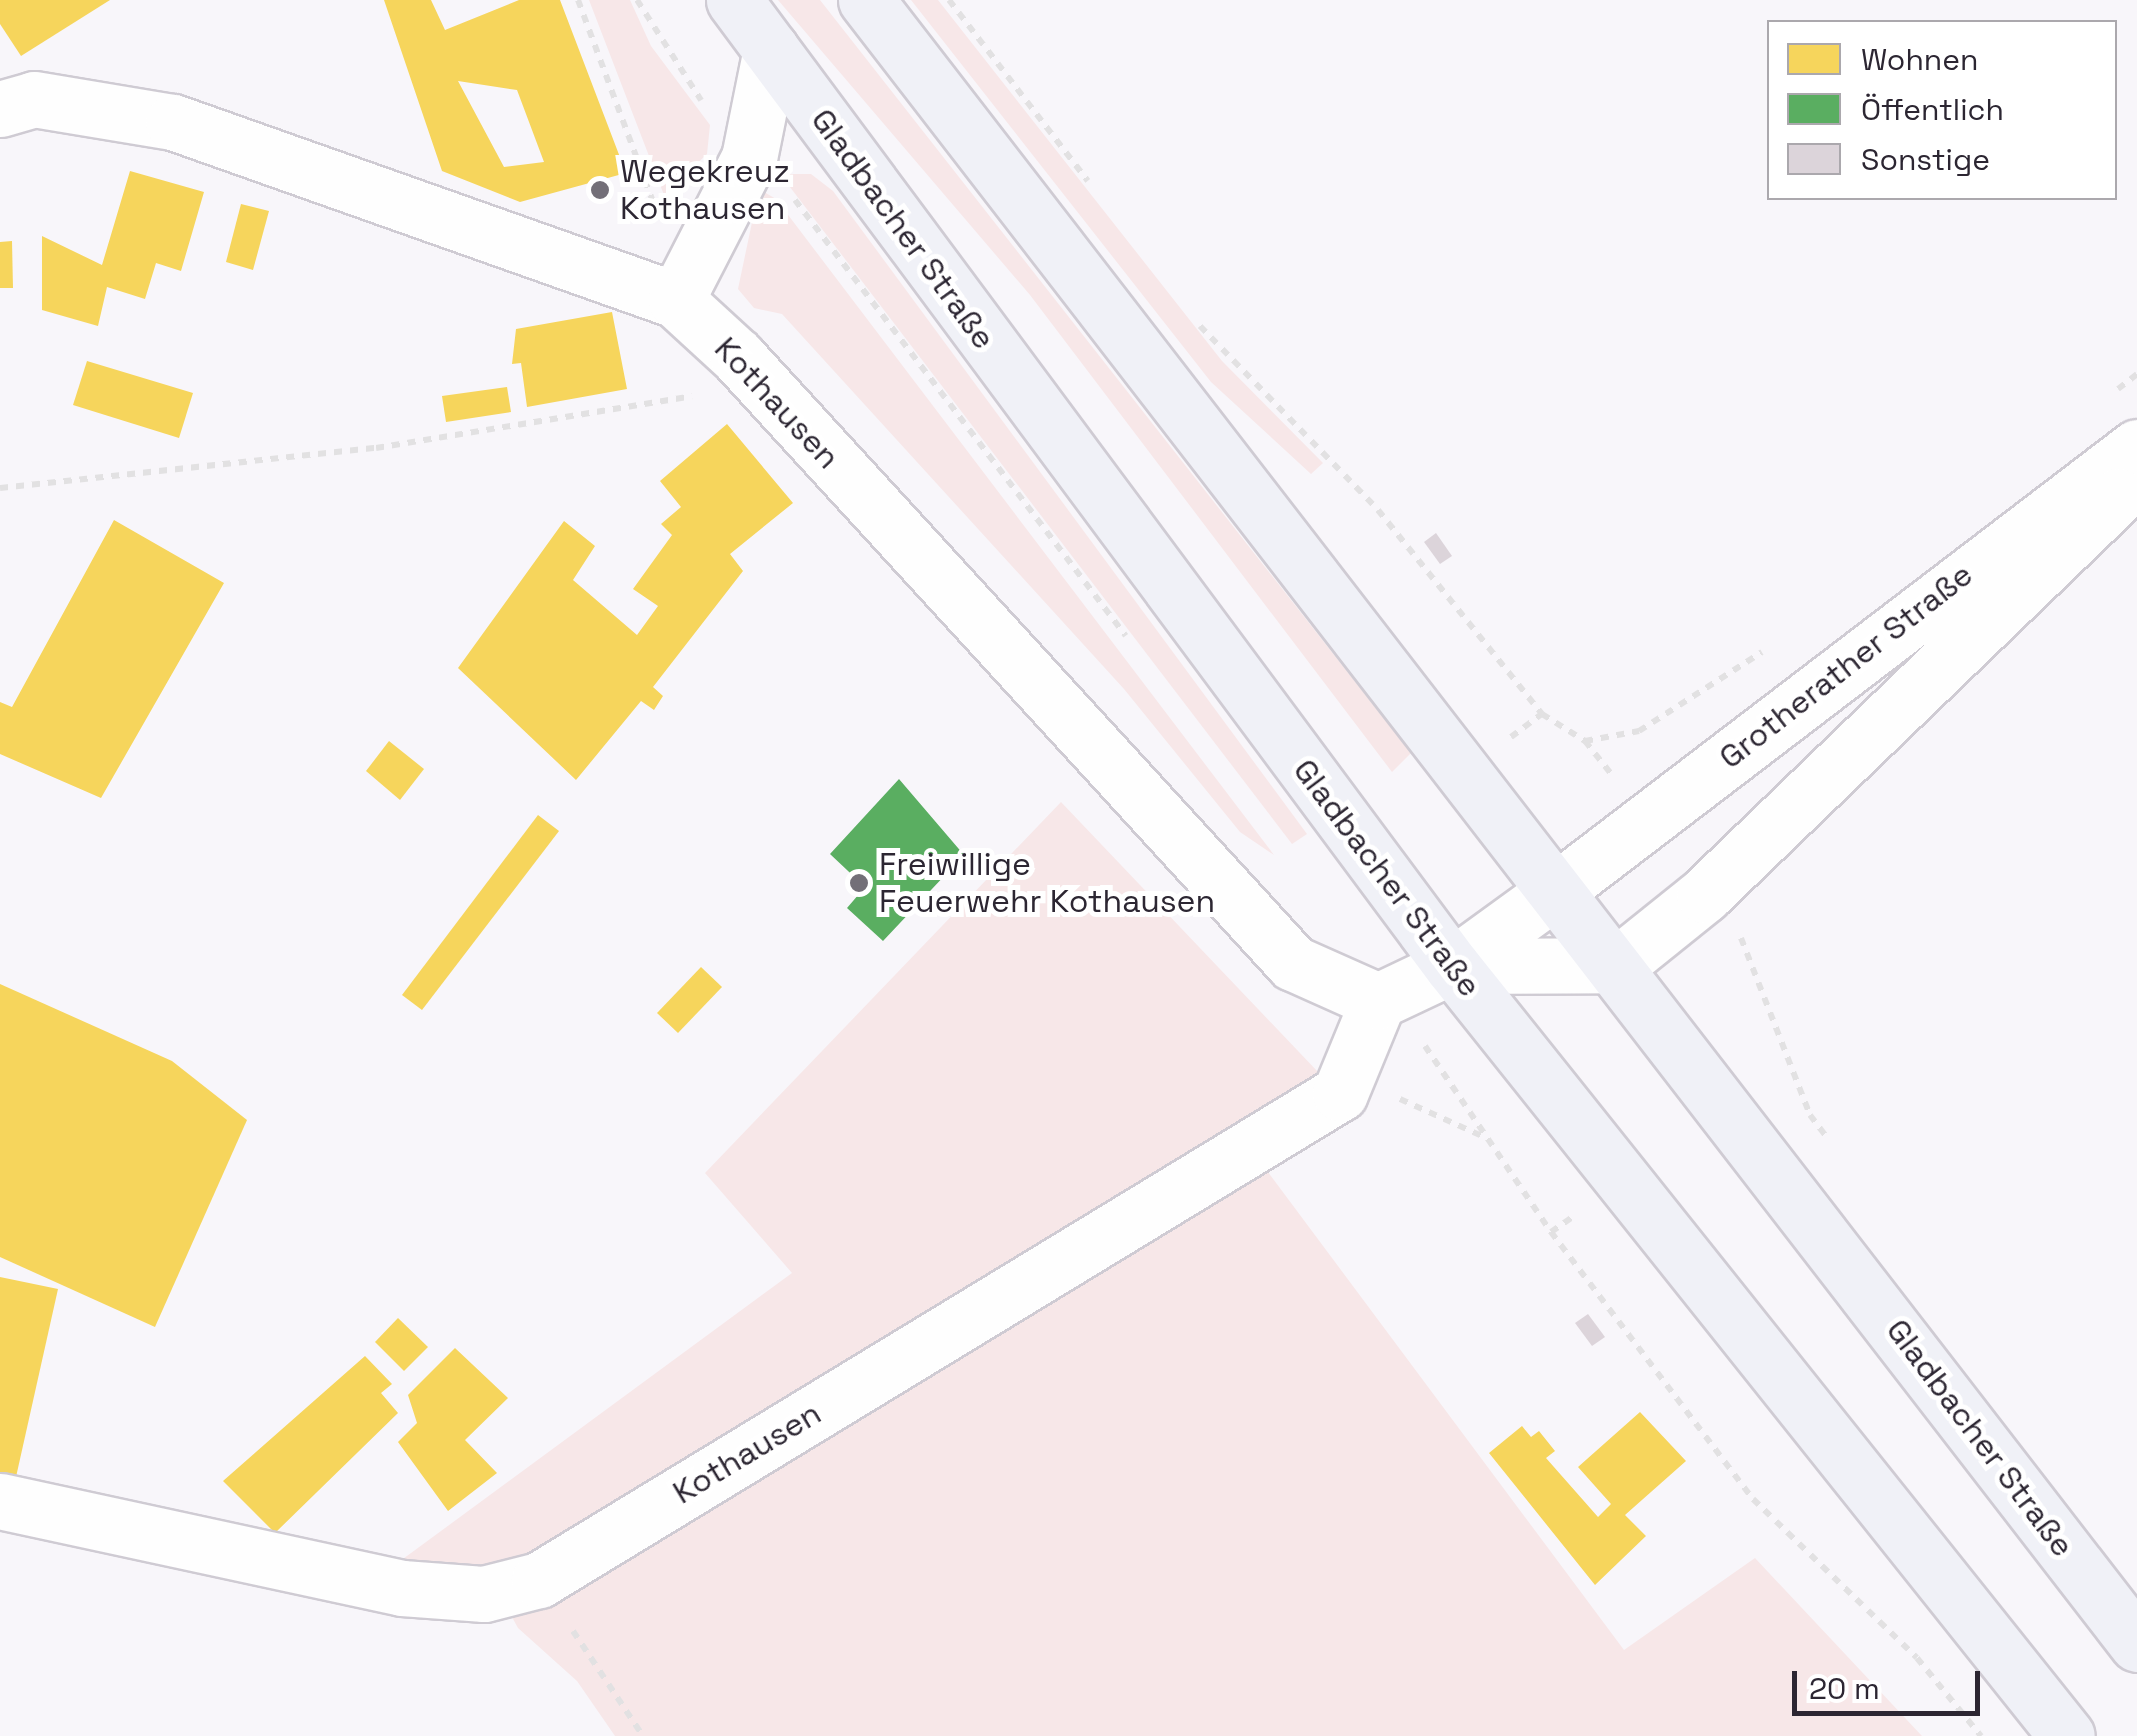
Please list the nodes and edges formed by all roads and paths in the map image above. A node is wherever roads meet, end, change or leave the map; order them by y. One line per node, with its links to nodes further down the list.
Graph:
1 (637, 0): 7 (path)
2 (734, 0): 5 (main road, Gladbacher Straße)
3 (866, 0): 17 (main road, Gladbacher Straße)
4 (949, 0): 8 (path)
5 (771, 49): 7 (street); 20 (main road, Gladbacher Straße)
6 (0, 109): 9 (street, Kothausen)
7 (749, 158): 9 (street); 15 (path)
8 (1092, 186)
9 (676, 300): 11 (street, Kothausen)
10 (1188, 310): 16 (path)
11 (760, 381): 14 (path); 21 (street, Kothausen)
12 (2137, 447): 17 (street, Grotherather Straße)
13 (2137, 478): 18 (street, Grotherather Straße)
14 (0, 488)
15 (1136, 650)
16 (1585, 740)
17 (1558, 889): 19 (main road, Gladbacher Straße); 20 (street, Grotherather Straße)
18 (1704, 895): 19 (street, Grotherather Straße); 24 (path)
19 (1618, 965): 20 (street); 27 (main road, Gladbacher Straße)
20 (1452, 966): 21 (street); 30 (main road, Gladbacher Straße)
21 (1385, 998): 22 (street, Kothausen); 23 (path)
22 (1351, 1075): 23 (path); 26 (street, Kothausen)
23 (1485, 1138): 29 (path)
24 (1834, 1146)
25 (0, 1502): 26 (street, Kothausen)
26 (538, 1580): 28 (path)
27 (2137, 1644)
28 (643, 1736)
29 (1981, 1736)
30 (2068, 1736)

